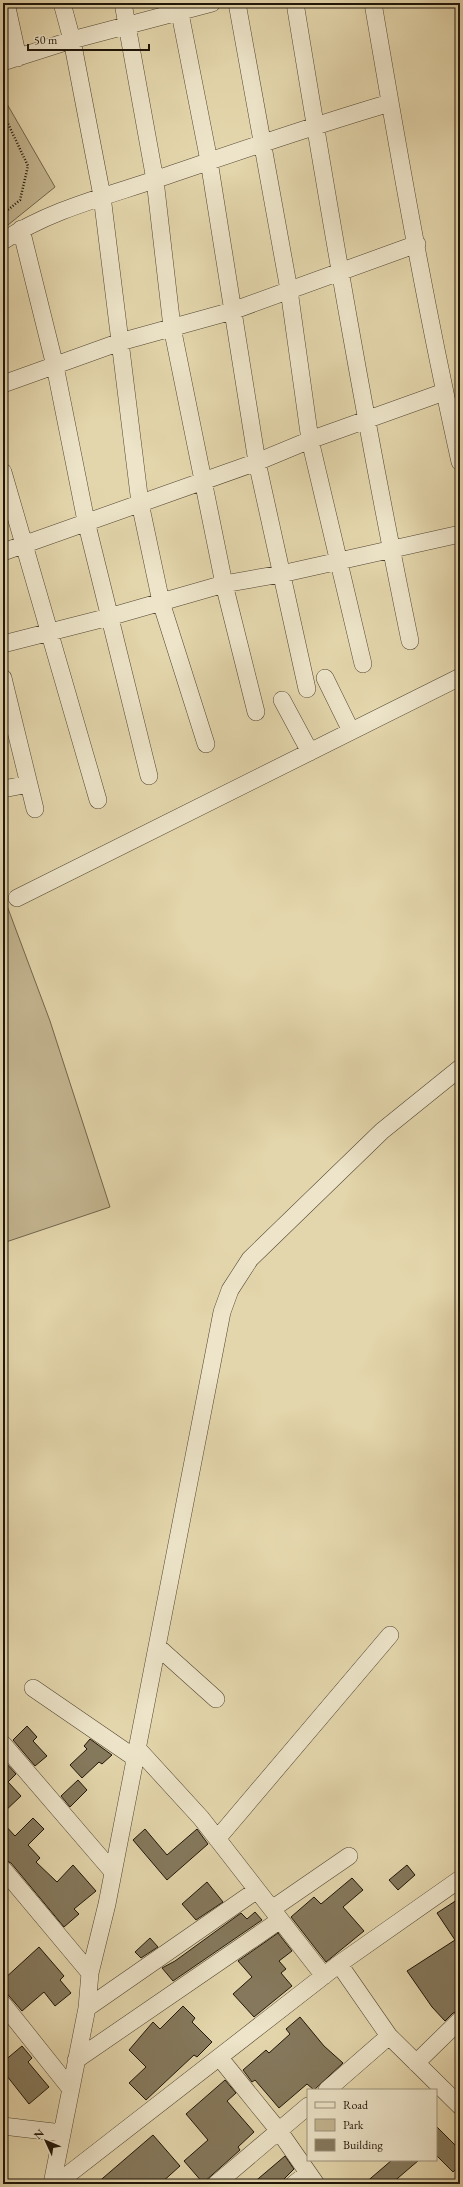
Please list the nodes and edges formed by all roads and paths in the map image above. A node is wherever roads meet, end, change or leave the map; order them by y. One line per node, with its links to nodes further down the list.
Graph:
1 (6, 3): 11 (street)
2 (62, 3): 10 (street)
3 (123, 3): 9 (street)
4 (212, 3): 8 (street)
5 (237, 3): 15 (street)
6 (295, 3): 14 (street)
7 (373, 3): 12 (street)
8 (179, 7): 9 (street); 16 (street)
9 (128, 26): 10 (street); 17 (street)
10 (72, 40): 11 (street); 18 (street)
11 (11, 60)
12 (390, 103): 14 (street); 22 (street)
13 (3, 113): 19 (path)
14 (315, 125): 15 (street); 23 (street)
15 (263, 144): 16 (street); 24 (street)
16 (209, 161): 17 (street); 25 (street)
17 (155, 180): 18 (street); 26 (street)
18 (102, 196): 20 (street); 27 (street)
19 (3, 214)
20 (21, 229): 21 (street); 28 (street)
21 (3, 241)
22 (417, 244): 23 (street); 30 (street)
23 (339, 272): 24 (street); 31 (street)
24 (289, 290): 25 (street); 32 (street)
25 (232, 311): 26 (street); 33 (street)
26 (172, 327): 27 (street); 36 (street)
27 (120, 342): 28 (street); 37 (street)
28 (55, 366): 29 (street); 38 (street)
29 (3, 384)
30 (444, 392): 31 (street); 34 (street)
31 (368, 421): 32 (street); 41 (street)
32 (310, 440): 33 (street); 43 (street)
33 (258, 462): 36 (street); 44 (street)
34 (460, 462)
35 (3, 472): 40 (street)
36 (202, 481): 37 (street); 45 (street)
37 (140, 503): 38 (street); 46 (street)
38 (86, 521): 40 (street); 47 (street)
39 (460, 534): 41 (street)
40 (24, 543): 42 (street); 48 (street)
41 (390, 549): 43 (street); 49 (street)
42 (3, 552)
43 (338, 560): 44 (street); 51 (street)
44 (282, 574): 45 (street); 55 (street)
45 (224, 584): 46 (street); 57 (street)
46 (161, 602): 47 (street); 59 (street)
47 (109, 617): 48 (street); 61 (street)
48 (49, 631): 50 (street); 64 (street)
49 (410, 641)
50 (3, 644)
51 (363, 664)
52 (460, 677): 58 (street)
53 (3, 678): 62 (street)
54 (325, 678): 58 (street)
55 (307, 689)
56 (282, 700): 60 (street)
57 (256, 712)
58 (351, 731): 60 (street)
59 (206, 744)
60 (310, 752): 66 (street)
61 (149, 776)
62 (29, 784): 63 (street); 65 (street)
63 (3, 789)
64 (98, 800)
65 (35, 809)
66 (17, 898)
67 (460, 1068): 69 (street)
68 (390, 1635): 74 (street)
69 (158, 1647): 71 (street); 73 (street)
70 (33, 1688): 73 (street)
71 (216, 1699)
72 (3, 1744): 77 (street)
73 (136, 1753): 74 (street); 77 (street)
74 (217, 1839): 79 (street)
75 (349, 1856): 80 (street)
76 (3, 1869): 82 (street)
77 (113, 1872): 82 (street)
78 (460, 1879): 81 (street)
79 (257, 1890): 80 (street); 85 (street)
80 (276, 1914): 83 (street); 89 (street)
81 (339, 1964): 83 (street); 87 (street)
82 (90, 1973): 85 (street)
83 (324, 1976): 88 (street)
84 (3, 2004): 91 (street)
85 (87, 2008): 89 (street)
86 (460, 2020): 90 (street)
87 (389, 2036): 90 (street); 92 (street)
88 (218, 2057): 96 (street); 100 (street)
89 (76, 2060): 91 (street)
90 (416, 2063): 93 (street)
91 (70, 2088): 97 (street)
92 (327, 2089)
93 (460, 2106)
94 (307, 2107): 96 (street)
95 (3, 2126): 97 (street)
96 (279, 2131): 98 (street); 101 (street)
97 (62, 2133): 99 (street)
98 (312, 2178): 102 (street)
99 (52, 2184)
100 (56, 2184)
101 (216, 2184)
102 (294, 2184)

